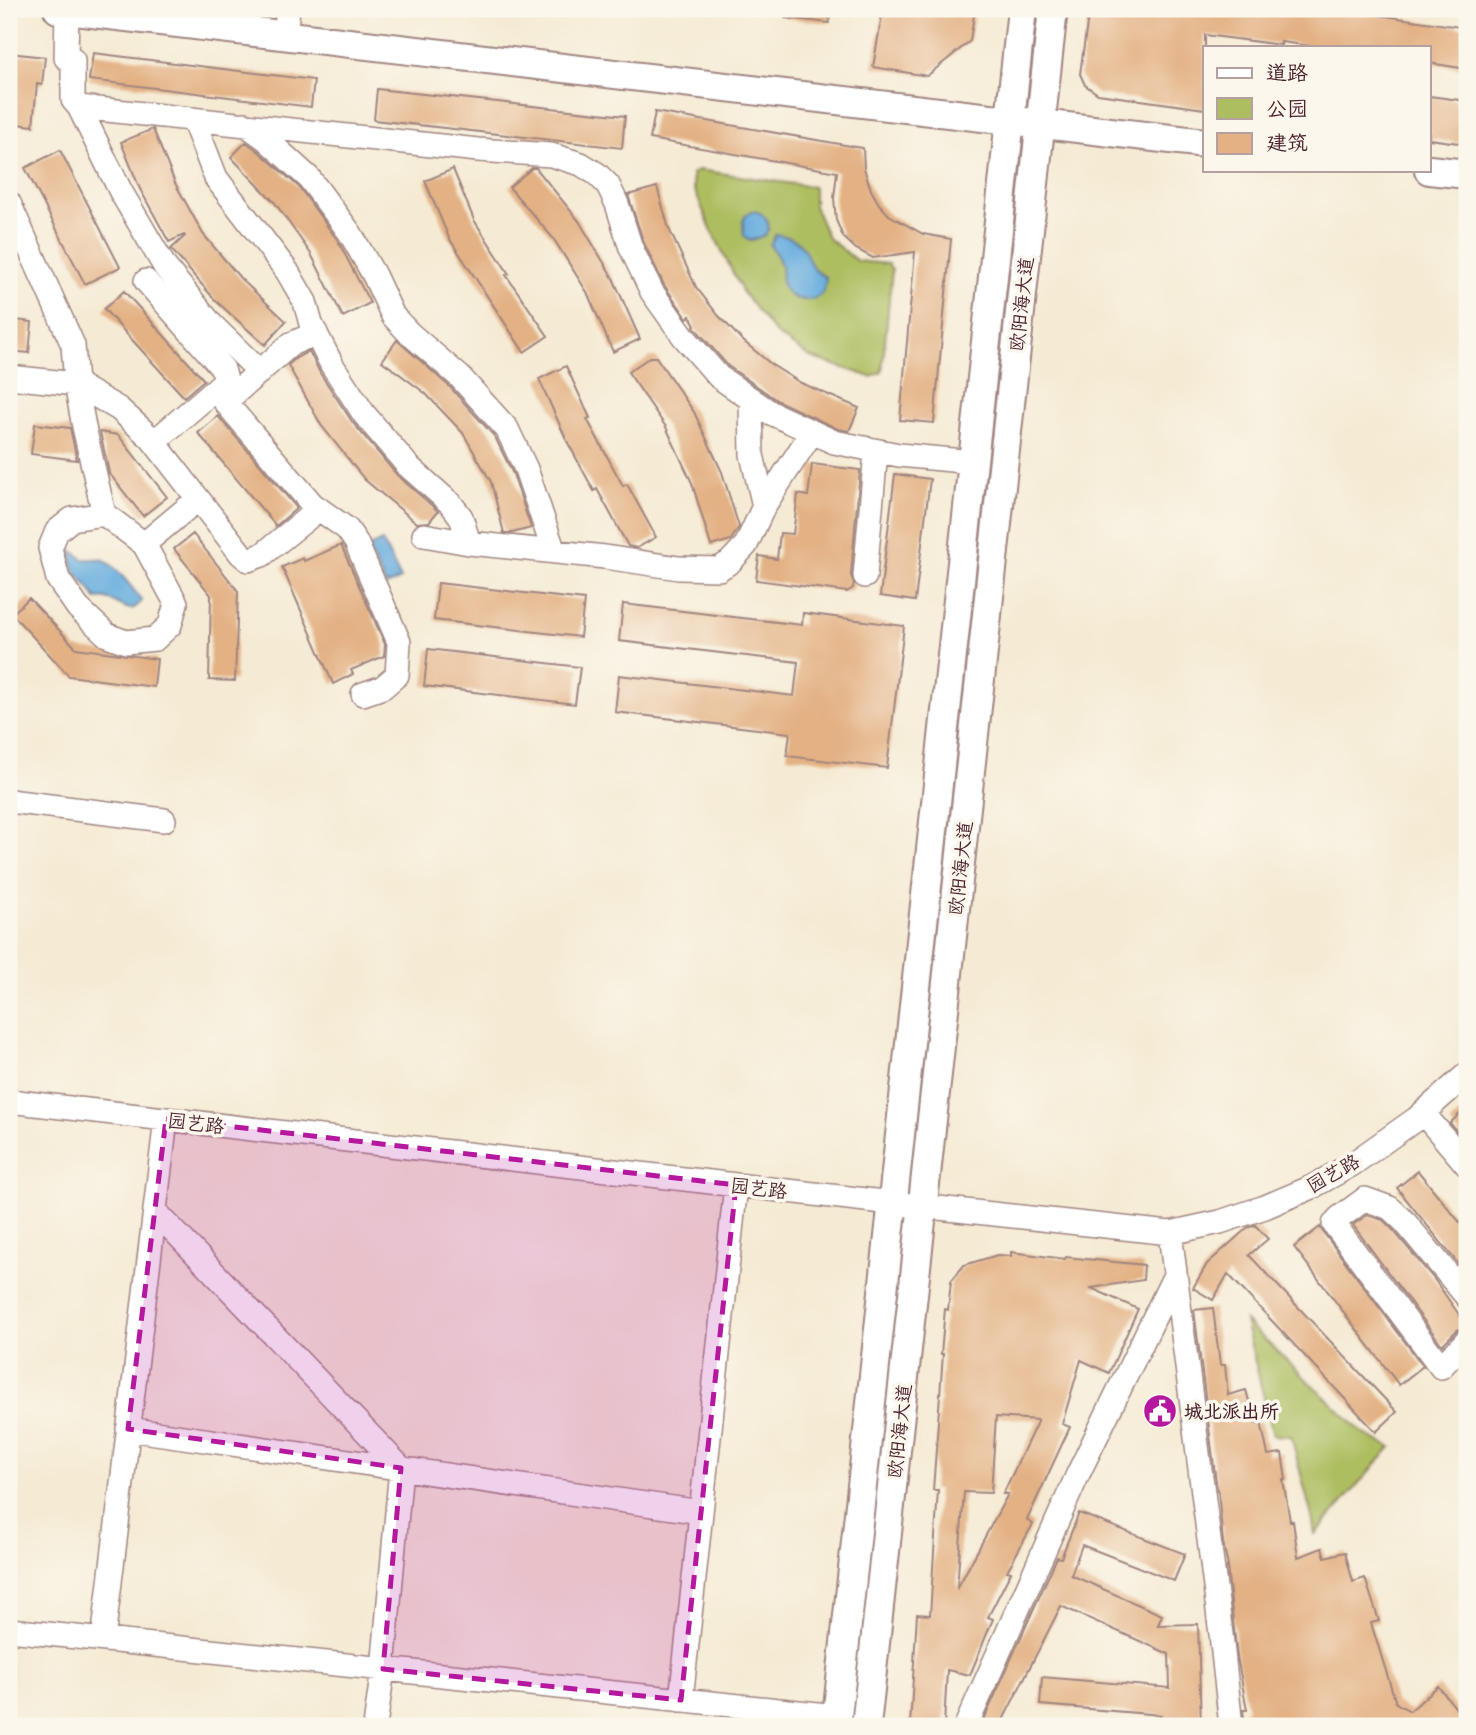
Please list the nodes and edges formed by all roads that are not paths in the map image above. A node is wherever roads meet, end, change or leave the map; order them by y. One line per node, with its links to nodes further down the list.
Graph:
1 (62, 9): 4 (main road); 5 (street)
2 (1022, 9): 7 (main road, 欧阳海大道)
3 (1053, 9): 9 (main road, 欧阳海大道)
4 (286, 22): 7 (main road)
5 (79, 107): 6 (street); 16 (street)
6 (193, 119): 8 (street); 15 (street)
7 (1010, 121): 9 (main road); 23 (main road, 欧阳海大道)
8 (245, 124): 19 (street); 31 (street)
9 (1041, 124): 10 (main road); 43 (main road, 欧阳海大道)
10 (1203, 144)
11 (1430, 170): 12 (main road)
12 (1467, 174)
13 (9, 203): 18 (street)
14 (146, 281): 21 (street)
15 (316, 333): 16 (street); 29 (street)
16 (260, 372): 26 (street)
17 (9, 377): 18 (street)
18 (76, 384): 21 (street); 27 (street)
19 (751, 400): 20 (street); 25 (street)
20 (812, 432): 22 (street); 25 (street)
21 (154, 442): 24 (street)
22 (876, 450): 23 (street); 32 (street)
23 (973, 462): 42 (main road, 欧阳海大道)
24 (198, 499): 26 (street); 30 (street)
25 (764, 506): 31 (street)
26 (319, 509): 33 (street)
27 (104, 514): 30 (street); 30 (street)
28 (424, 535): 29 (street)
29 (469, 543): 31 (street)
30 (144, 544)
31 (554, 552)
32 (865, 576)
33 (363, 694)
34 (9, 801): 35 (street)
35 (164, 820)
36 (1467, 1074): 38 (street, 园艺路)
37 (9, 1101): 39 (street, 园艺路)
38 (1423, 1113): 40 (street); 45 (street, 园艺路)
39 (166, 1119): 41 (street, 园艺路); 44 (street)
40 (1467, 1165)
41 (736, 1185): 42 (street, 园艺路); 51 (street)
42 (892, 1203): 43 (street, 园艺路); 56 (main road, 欧阳海大道)
43 (923, 1206): 45 (street, 园艺路); 58 (main road, 欧阳海大道)
44 (155, 1211): 49 (street); 50 (street)
45 (1170, 1233): 46 (street)
46 (1175, 1275): 59 (street); 60 (street)
47 (1467, 1297): 48 (street)
48 (1467, 1340)
49 (128, 1429): 50 (street); 53 (street)
50 (401, 1468): 51 (street); 54 (street)
51 (701, 1512): 55 (street)
52 (9, 1630): 53 (street)
53 (103, 1640): 54 (street)
54 (383, 1669): 55 (street); 57 (street)
55 (681, 1700): 56 (street)
56 (836, 1721)
57 (375, 1726)
58 (866, 1726)
59 (966, 1726)
60 (1231, 1726)

